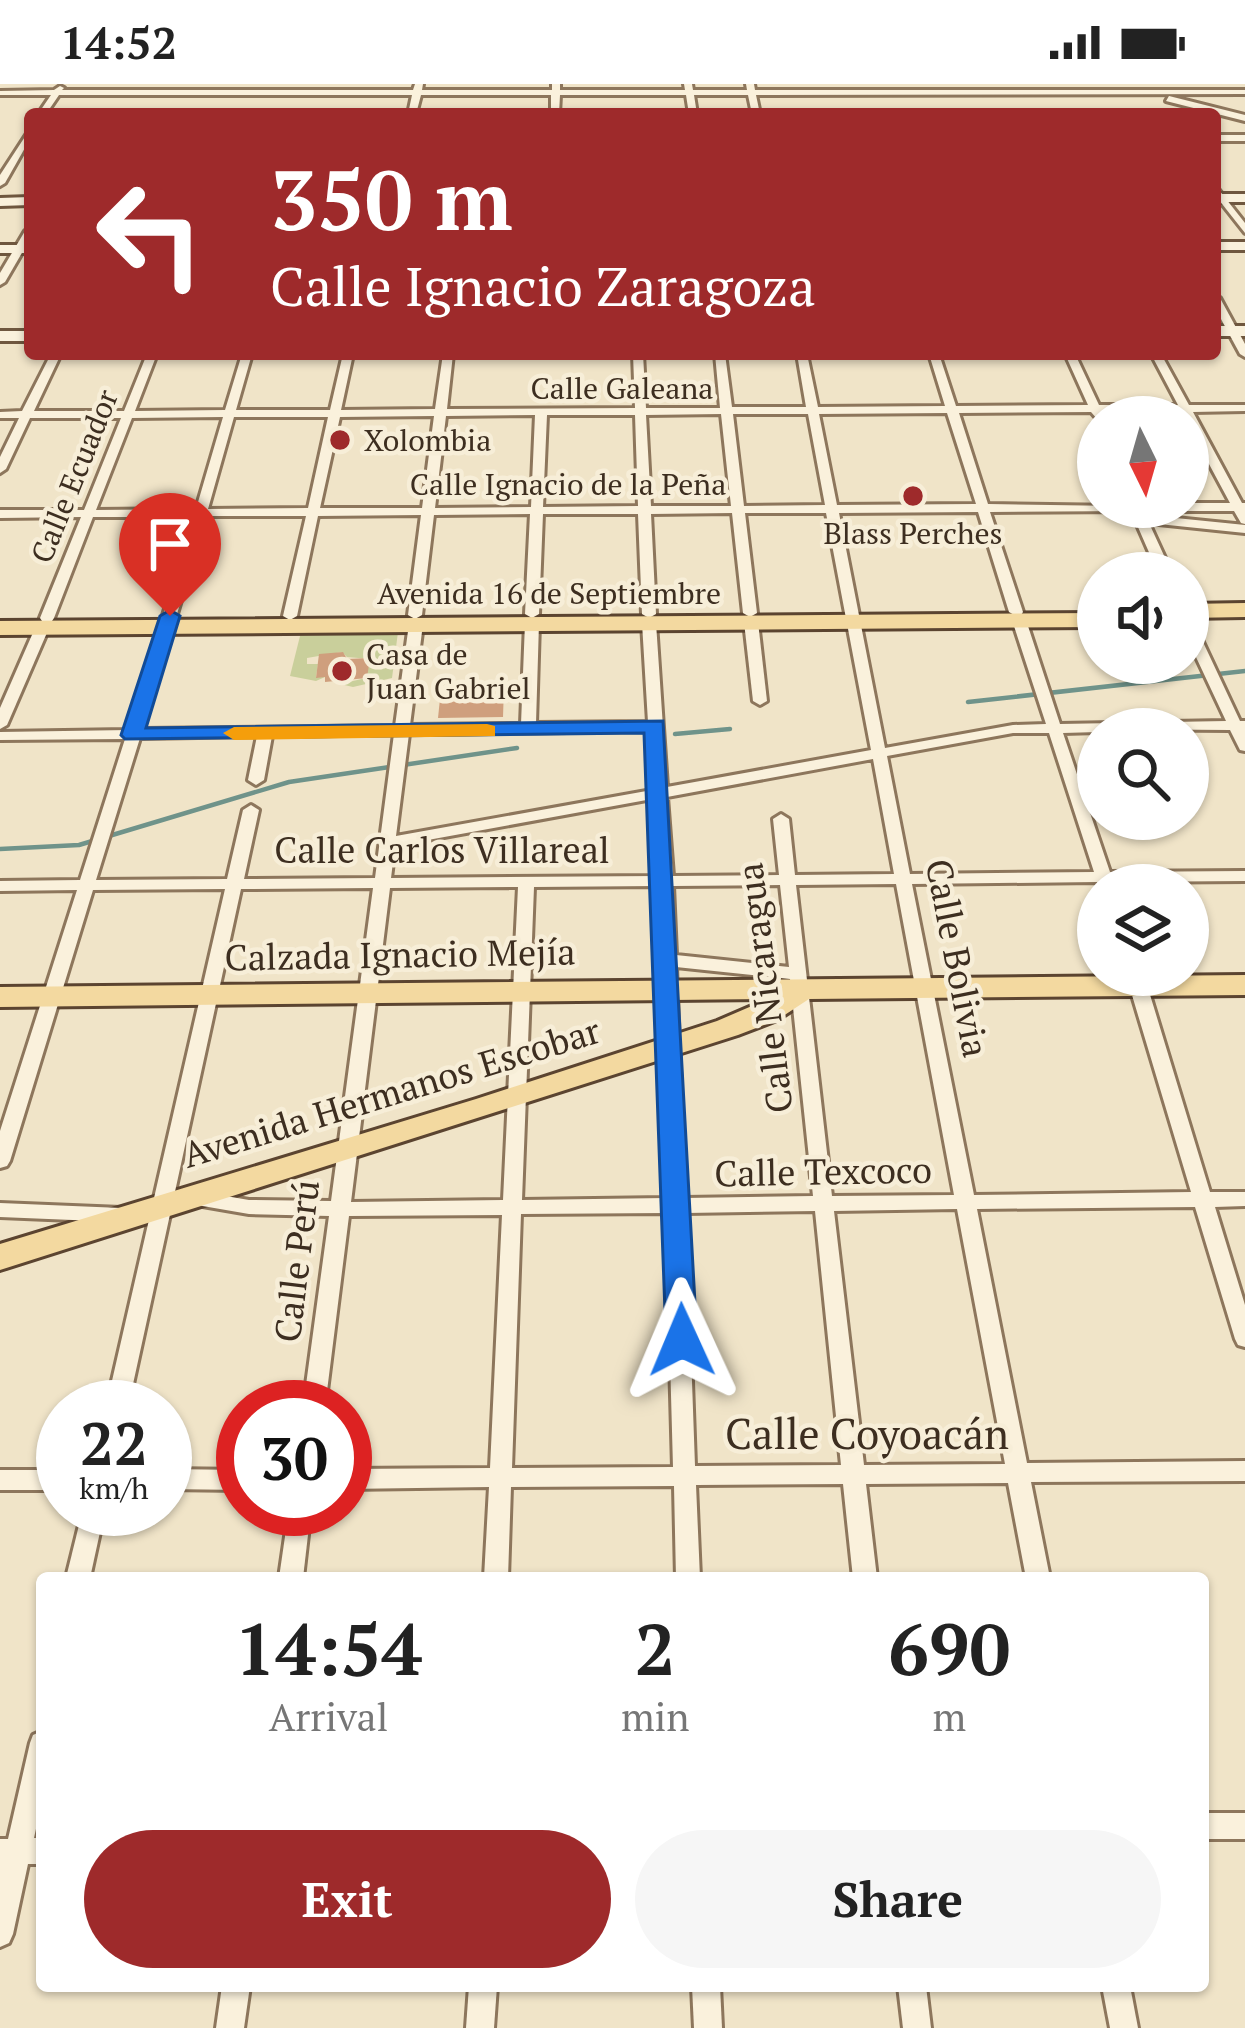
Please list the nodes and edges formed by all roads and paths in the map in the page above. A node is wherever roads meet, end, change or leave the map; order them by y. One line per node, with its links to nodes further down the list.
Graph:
1 (1112, 84): 16 (street)
2 (59, 88): 3 (street); 18 (street)
3 (183, 88): 4 (street)
4 (298, 88): 5 (street)
5 (418, 88): 6 (street)
6 (485, 88): 7 (street)
7 (556, 88): 8 (street)
8 (627, 88): 9 (street)
9 (689, 88): 10 (street)
10 (751, 88): 11 (street)
11 (852, 88): 12 (street)
12 (953, 88): 13 (street)
13 (1023, 88): 14 (street); 19 (street)
14 (1085, 88): 16 (street); 20 (street)
15 (1211, 88): 16 (street); 17 (street); 23 (street)
16 (1150, 91): 21 (street)
17 (1245, 92)
18 (0, 93)
19 (1033, 103)
20 (1094, 103)
21 (1208, 108)
22 (1221, 112): 23 (street)
23 (1229, 114): 24 (street); 25 (street)
24 (1245, 118)
25 (1245, 137)
26 (0, 150): 27 (street)
27 (24, 150): 28 (street)
28 (0, 183)
29 (1221, 199): 30 (street)
30 (1245, 230)
31 (0, 249): 32 (main road)
32 (24, 249): 33 (street)
33 (0, 282)
34 (1231, 331): 35 (street)
35 (1245, 354)
36 (53, 360): 62 (street)
37 (150, 360): 60 (street, Calle Ecuador)
38 (245, 360): 57 (street)
39 (347, 360): 58 (street)
40 (447, 360): 59 (street, Calle Perú)
41 (638, 360): 54 (street)
42 (721, 360): 55 (street)
43 (803, 360): 52 (street, Calle Bolivia)
44 (936, 360): 51 (street)
45 (1073, 360): 47 (street)
46 (1159, 360): 48 (street)
47 (1089, 396)
48 (1179, 396)
49 (1209, 408): 50 (street, Calle Galeana)
50 (1245, 408)
51 (952, 409): 52 (street, Calle Galeana); 56 (street, Calle Galeana); 65 (street)
52 (814, 411): 55 (street, Calle Galeana); 68 (street, Calle Bolivia)
53 (541, 412): 54 (street, Calle Galeana); 59 (street, Calle Galeana); 70 (street)
54 (642, 412): 55 (street, Calle Galeana); 66 (street)
55 (728, 412): 67 (street)
56 (1077, 412)
57 (230, 413): 58 (street, Calle Galeana); 60 (street, Calle Galeana); 74 (street)
58 (336, 413): 59 (street, Calle Galeana); 72 (street)
59 (442, 413): 73 (street, Calle Perú)
60 (129, 414): 62 (street, Calle Galeana); 76 (street, Calle Ecuador)
61 (0, 415): 62 (street, Calle Galeana)
62 (27, 415): 64 (street)
63 (1209, 453): 78 (street)
64 (0, 470)
65 (984, 508): 68 (street, Calle Ignacio de la Peña); 69 (street, Calle Ignacio de la Peña); 81 (street)
66 (646, 510): 67 (street, Calle Ignacio de la Peña); 70 (street, Calle Ignacio de la Peña); 86 (street)
67 (740, 510): 68 (street, Calle Ignacio de la Peña); 87 (street)
68 (830, 510): 84 (street, Calle Bolivia)
69 (1077, 510)
70 (538, 511): 73 (street, Calle Ignacio de la Peña); 88 (street)
71 (1209, 511): 78 (street, Calle Ignacio de la Peña)
72 (314, 512): 73 (street, Calle Ignacio de la Peña); 74 (street, Calle Ignacio de la Peña); 80 (street)
73 (428, 512): 89 (street, Calle Perú)
74 (200, 513): 76 (street, Calle Ignacio de la Peña); 90 (street)
75 (0, 514): 76 (street, Calle Ignacio de la Peña)
76 (88, 514): 91 (street, Calle Ecuador)
77 (1209, 514): 78 (street)
78 (1243, 516)
79 (1245, 615): 85 (main road)
80 (290, 616): 89 (main road, Avenida 16 de Septiembre); 90 (main road, Avenida 16 de Septiembre)
81 (1017, 616): 82 (main road, Avenida 16 de Septiembre); 84 (main road, Avenida 16 de Septiembre); 97 (street)
82 (1077, 616)
83 (0, 617): 91 (main road, Avenida 16 de Septiembre)
84 (851, 617): 87 (main road, Avenida 16 de Septiembre); 105 (street, Calle Bolivia)
85 (1209, 617)
86 (649, 618): 87 (main road, Avenida 16 de Septiembre); 88 (main road, Avenida 16 de Septiembre); 101 (street)
87 (751, 618): 94 (street)
88 (532, 619): 89 (main road, Avenida 16 de Septiembre); 98 (street)
89 (416, 620): 90 (main road, Avenida 16 de Septiembre); 99 (street, Calle Perú)
90 (169, 621): 91 (main road, Avenida 16 de Septiembre); 102 (street)
91 (44, 623): 92 (main road, Avenida 16 de Septiembre); 95 (street, Calle Ecuador)
92 (0, 628)
93 (1209, 670): 96 (street)
94 (760, 701)
95 (0, 725)
96 (1240, 725): 97 (street); 104 (street)
97 (1055, 726): 105 (street); 111 (street)
98 (528, 730): 99 (street); 101 (street)
99 (399, 732): 100 (street); 110 (street, Calle Perú)
100 (265, 733): 102 (street); 106 (street)
101 (656, 733): 107 (street)
102 (133, 735): 103 (street); 122 (street)
103 (0, 736)
104 (1245, 747)
105 (878, 754): 107 (street); 114 (street, Calle Bolivia)
106 (256, 780)
107 (660, 796): 110 (street); 116 (street)
108 (251, 810): 120 (street)
109 (781, 819): 115 (street, Calle Nicaragua)
110 (387, 843): 119 (street, Calle Perú)
111 (1100, 864)
112 (1245, 876): 113 (street, Calle Carlos Villareal)
113 (1209, 877)
114 (905, 878): 115 (street, Calle Carlos Villareal); 118 (street, Calle Carlos Villareal); 128 (street, Calle Bolivia)
115 (786, 879): 116 (street, Calle Carlos Villareal); 125 (street, Calle Nicaragua)
116 (665, 880): 117 (street, Calle Carlos Villareal); 123 (street)
117 (526, 881): 119 (street, Calle Carlos Villareal); 129 (street)
118 (1077, 881)
119 (382, 883): 120 (street, Calle Carlos Villareal); 130 (street, Calle Perú)
120 (235, 884): 122 (street, Calle Carlos Villareal); 131 (street)
121 (0, 886): 122 (street, Calle Carlos Villareal)
122 (87, 886): 134 (street)
123 (667, 975): 125 (main road, Calzada Ignacio Mejía); 129 (main road, Calzada Ignacio Mejía); 135 (street)
124 (1077, 982): 128 (main road, Calzada Ignacio Mejía)
125 (799, 983): 128 (main road, Calzada Ignacio Mejía); 135 (main road, Avenida Hermanos Escobar); 143 (street, Calle Nicaragua)
126 (1209, 983): 127 (main road, Calzada Ignacio Mejía)
127 (1245, 985)
128 (928, 986): 142 (street, Calle Bolivia)
129 (518, 991): 130 (main road, Calzada Ignacio Mejía); 136 (street)
130 (367, 994): 131 (main road, Calzada Ignacio Mejía); 137 (street, Calle Perú)
131 (208, 995): 134 (main road, Calzada Ignacio Mejía); 141 (street)
132 (1142, 996): 139 (street)
133 (0, 997): 134 (main road, Calzada Ignacio Mejía)
134 (51, 997): 138 (street)
135 (670, 1044): 136 (main road, Avenida Hermanos Escobar); 144 (street)
136 (513, 1100): 137 (main road, Avenida Hermanos Escobar); 145 (street)
137 (346, 1150): 141 (main road, Avenida Hermanos Escobar); 147 (street, Calle Perú)
138 (0, 1161)
139 (1205, 1199): 140 (street, Calle Texcoco); 142 (street, Calle Texcoco); 150 (street)
140 (1245, 1199)
141 (175, 1200): 147 (street, Calle Texcoco); 148 (main road, Avenida Hermanos Escobar); 151 (street)
142 (968, 1202): 143 (street, Calle Texcoco); 154 (street, Calle Bolivia)
143 (826, 1204): 144 (street, Calle Texcoco); 156 (street, Calle Nicaragua)
144 (678, 1206): 145 (street, Calle Texcoco); 155 (street)
145 (508, 1208): 147 (street, Calle Texcoco); 157 (street)
146 (0, 1210): 148 (street)
147 (340, 1210): 152 (street, Calle Perú)
148 (126, 1215): 149 (main road, Avenida Hermanos Escobar)
149 (0, 1257)
150 (1245, 1339)
151 (125, 1380)
152 (318, 1380)
153 (1245, 1471): 154 (street, Calle Coyoacán)
154 (1018, 1472): 156 (street, Calle Coyoacán); 168 (street, Calle Bolivia)
155 (685, 1473): 156 (street, Calle Coyoacán); 157 (street, Calle Coyoacán); 166 (street)
156 (855, 1473): 167 (street, Calle Nicaragua)
157 (497, 1477): 158 (street, Calle Coyoacán); 165 (street)
158 (372, 1479)
159 (0, 1480): 160 (street)
160 (36, 1480)
161 (88, 1536): 163 (street)
162 (296, 1536): 164 (street)
163 (79, 1572)
164 (292, 1572)
165 (496, 1572)
166 (688, 1572)
167 (864, 1572)
168 (1037, 1572)
169 (36, 1773): 172 (street)
170 (1209, 1826): 171 (street)
171 (1245, 1826)
172 (20, 1852): 173 (street)
173 (0, 1934)
174 (235, 1992): 179 (street)
175 (483, 1992): 180 (street)
176 (706, 1992): 181 (street)
177 (913, 1992): 182 (street)
178 (1116, 1992): 183 (street)
179 (230, 2028)
180 (480, 2028)
181 (707, 2028)
182 (917, 2028)
183 (1124, 2028)

